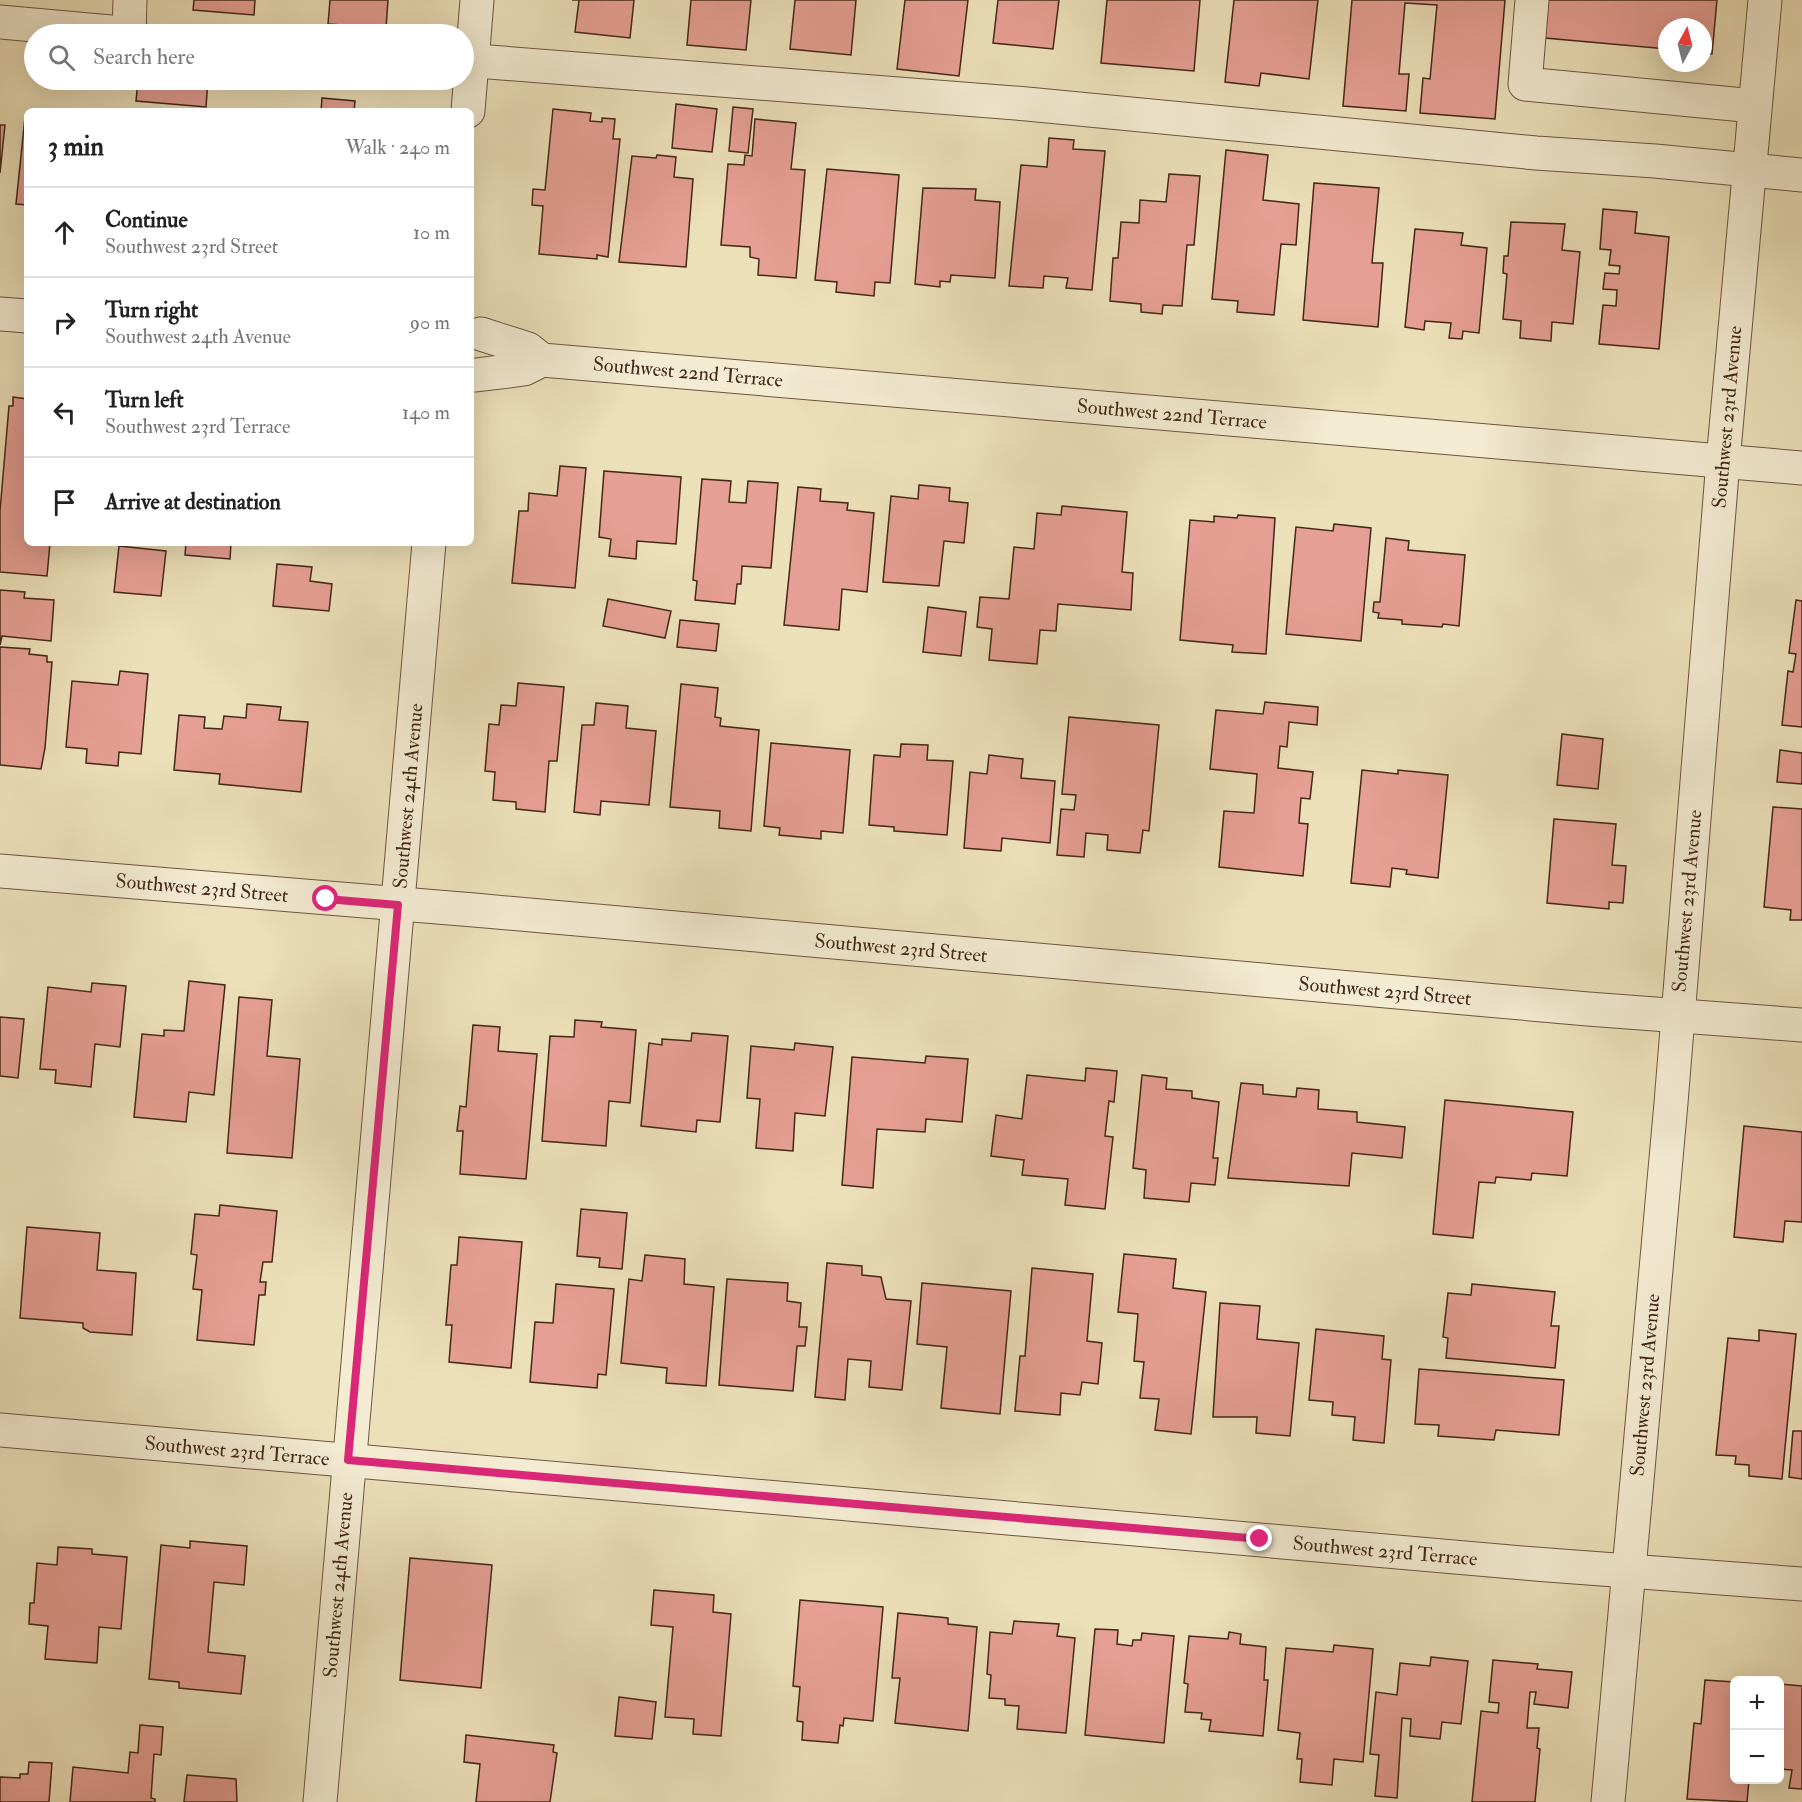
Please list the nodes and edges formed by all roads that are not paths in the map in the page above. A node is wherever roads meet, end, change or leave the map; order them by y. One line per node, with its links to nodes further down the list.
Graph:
1 (130, 0): 7 (street)
2 (477, 0): 8 (street)
3 (1532, 0): 11 (street)
4 (1765, 0): 11 (street, Southwest 23rd Avenue)
5 (0, 22): 6 (street)
6 (24, 24)
7 (131, 24)
8 (473, 24)
9 (474, 60): 13 (street)
10 (468, 90): 12 (street)
11 (1754, 106): 13 (street, Southwest 23rd Avenue)
12 (468, 108)
13 (1748, 170): 14 (street); 21 (street, Southwest 23rd Avenue)
14 (1802, 175)
15 (0, 314): 16 (street)
16 (24, 316)
17 (474, 322): 18 (street, Southwest 22nd Terrace); 19 (street, Southwest 22nd Terrace)
18 (542, 360): 20 (street, Southwest 22nd Terrace); 21 (street, Southwest 22nd Terrace)
19 (474, 375)
20 (474, 377)
21 (1722, 461): 22 (street, Southwest 22nd Terrace); 26 (street, Southwest 23rd Avenue)
22 (1802, 468)
23 (429, 546): 25 (street, Southwest 24th Avenue)
24 (0, 871): 25 (street, Southwest 23rd Street)
25 (398, 905): 26 (street, Southwest 23rd Street); 29 (street, Southwest 24th Avenue)
26 (1678, 1016): 27 (street, Southwest 23rd Street); 30 (street, Southwest 23rd Avenue)
27 (1802, 1025)
28 (0, 1430): 29 (street, Southwest 23rd Terrace)
29 (348, 1460): 30 (street, Southwest 23rd Terrace); 32 (street, Southwest 24th Avenue)
30 (1628, 1569): 31 (street, Southwest 23rd Terrace); 33 (street, Southwest 23rd Avenue)
31 (1802, 1584)
32 (320, 1802)
33 (1608, 1802)

